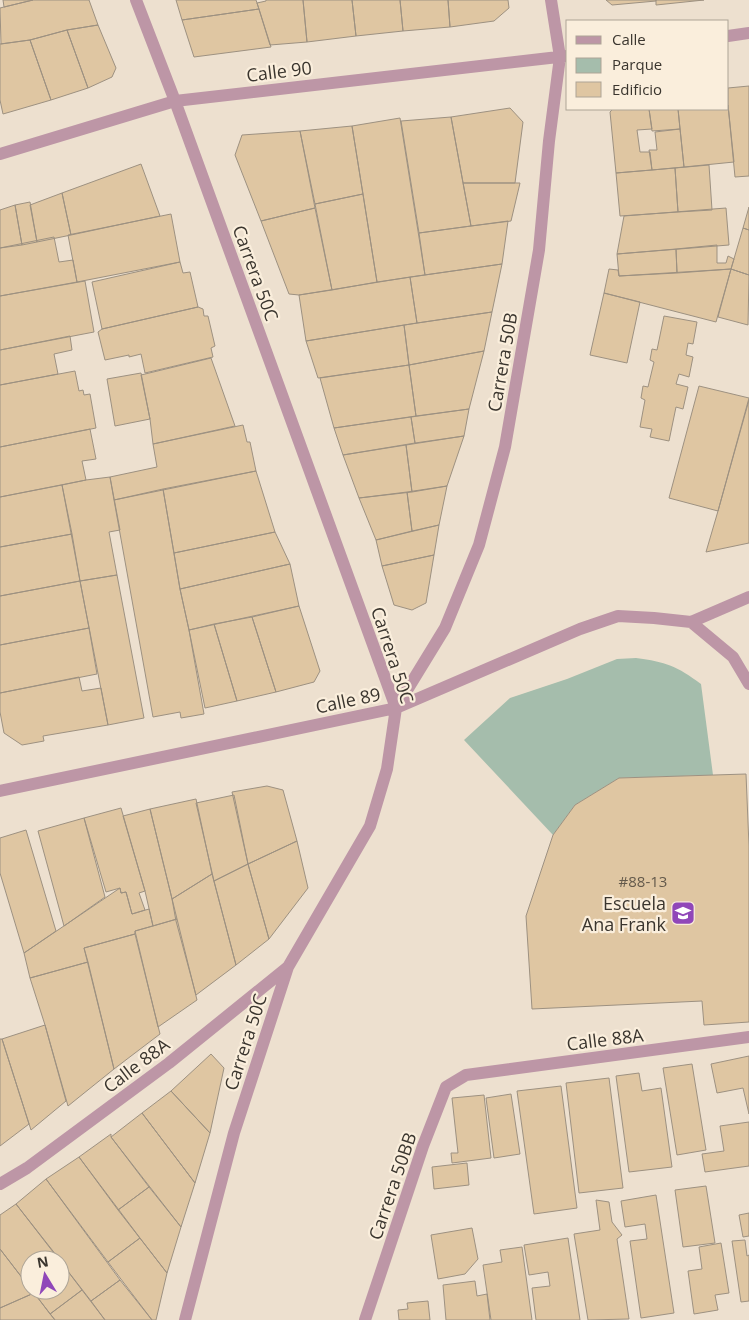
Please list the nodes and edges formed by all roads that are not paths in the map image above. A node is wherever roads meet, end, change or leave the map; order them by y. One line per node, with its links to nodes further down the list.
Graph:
1 (136, 0): 6 (street, Carrera 50C)
2 (552, 0): 5 (street, Carrera 50B)
3 (749, 33): 4 (street)
4 (729, 36)
5 (564, 56): 6 (street, Calle 90); 11 (street, Carrera 50B)
6 (175, 101): 7 (street, Calle 90); 11 (street, Carrera 50C)
7 (0, 154)
8 (749, 597): 9 (street)
9 (691, 622): 10 (street); 11 (street, Calle 89)
10 (749, 684)
11 (396, 708): 12 (street, Calle 89); 13 (street, Carrera 50C)
12 (0, 792)
13 (288, 967): 16 (street, Calle 88A); 17 (street, Carrera 50C)
14 (749, 1038): 15 (street, Calle 88A)
15 (466, 1075): 18 (street, Carrera 50BB)
16 (0, 1184)
17 (185, 1320)
18 (366, 1320)

